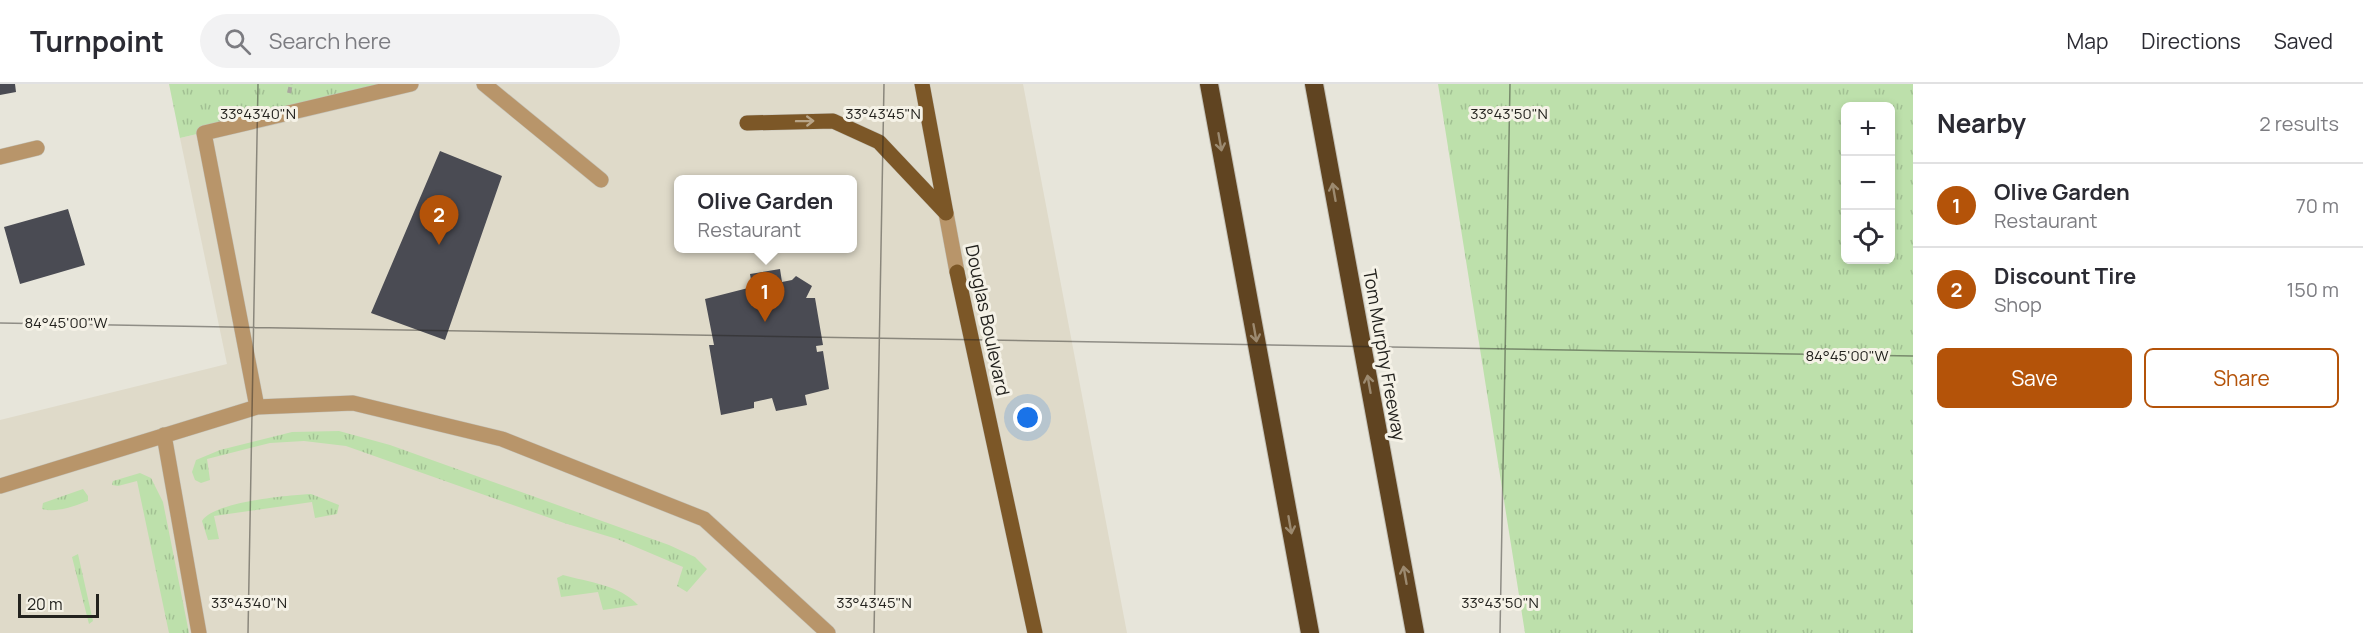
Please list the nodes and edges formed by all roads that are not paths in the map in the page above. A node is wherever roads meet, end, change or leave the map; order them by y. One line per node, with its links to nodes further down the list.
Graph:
1 (411, 84): 12 (street)
2 (484, 84): 9 (street)
3 (922, 84): 10 (main road, Douglas Boulevard)
4 (1209, 84): 18 (highway, one-way to 18)
5 (1314, 84): 19 (highway, Tom Murphy Freeway, one-way to 5)
6 (747, 123): 10 (main road, one-way to 10)
7 (37, 148): 8 (street)
8 (0, 157)
9 (601, 180)
10 (946, 213): 11 (street, Douglas Boulevard)
11 (957, 272): 17 (main road, Douglas Boulevard)
12 (257, 407): 13 (street); 16 (street)
13 (164, 435): 14 (street); 15 (street)
14 (0, 486)
15 (199, 633)
16 (828, 633)
17 (1035, 633)
18 (1310, 633)
19 (1415, 633)

